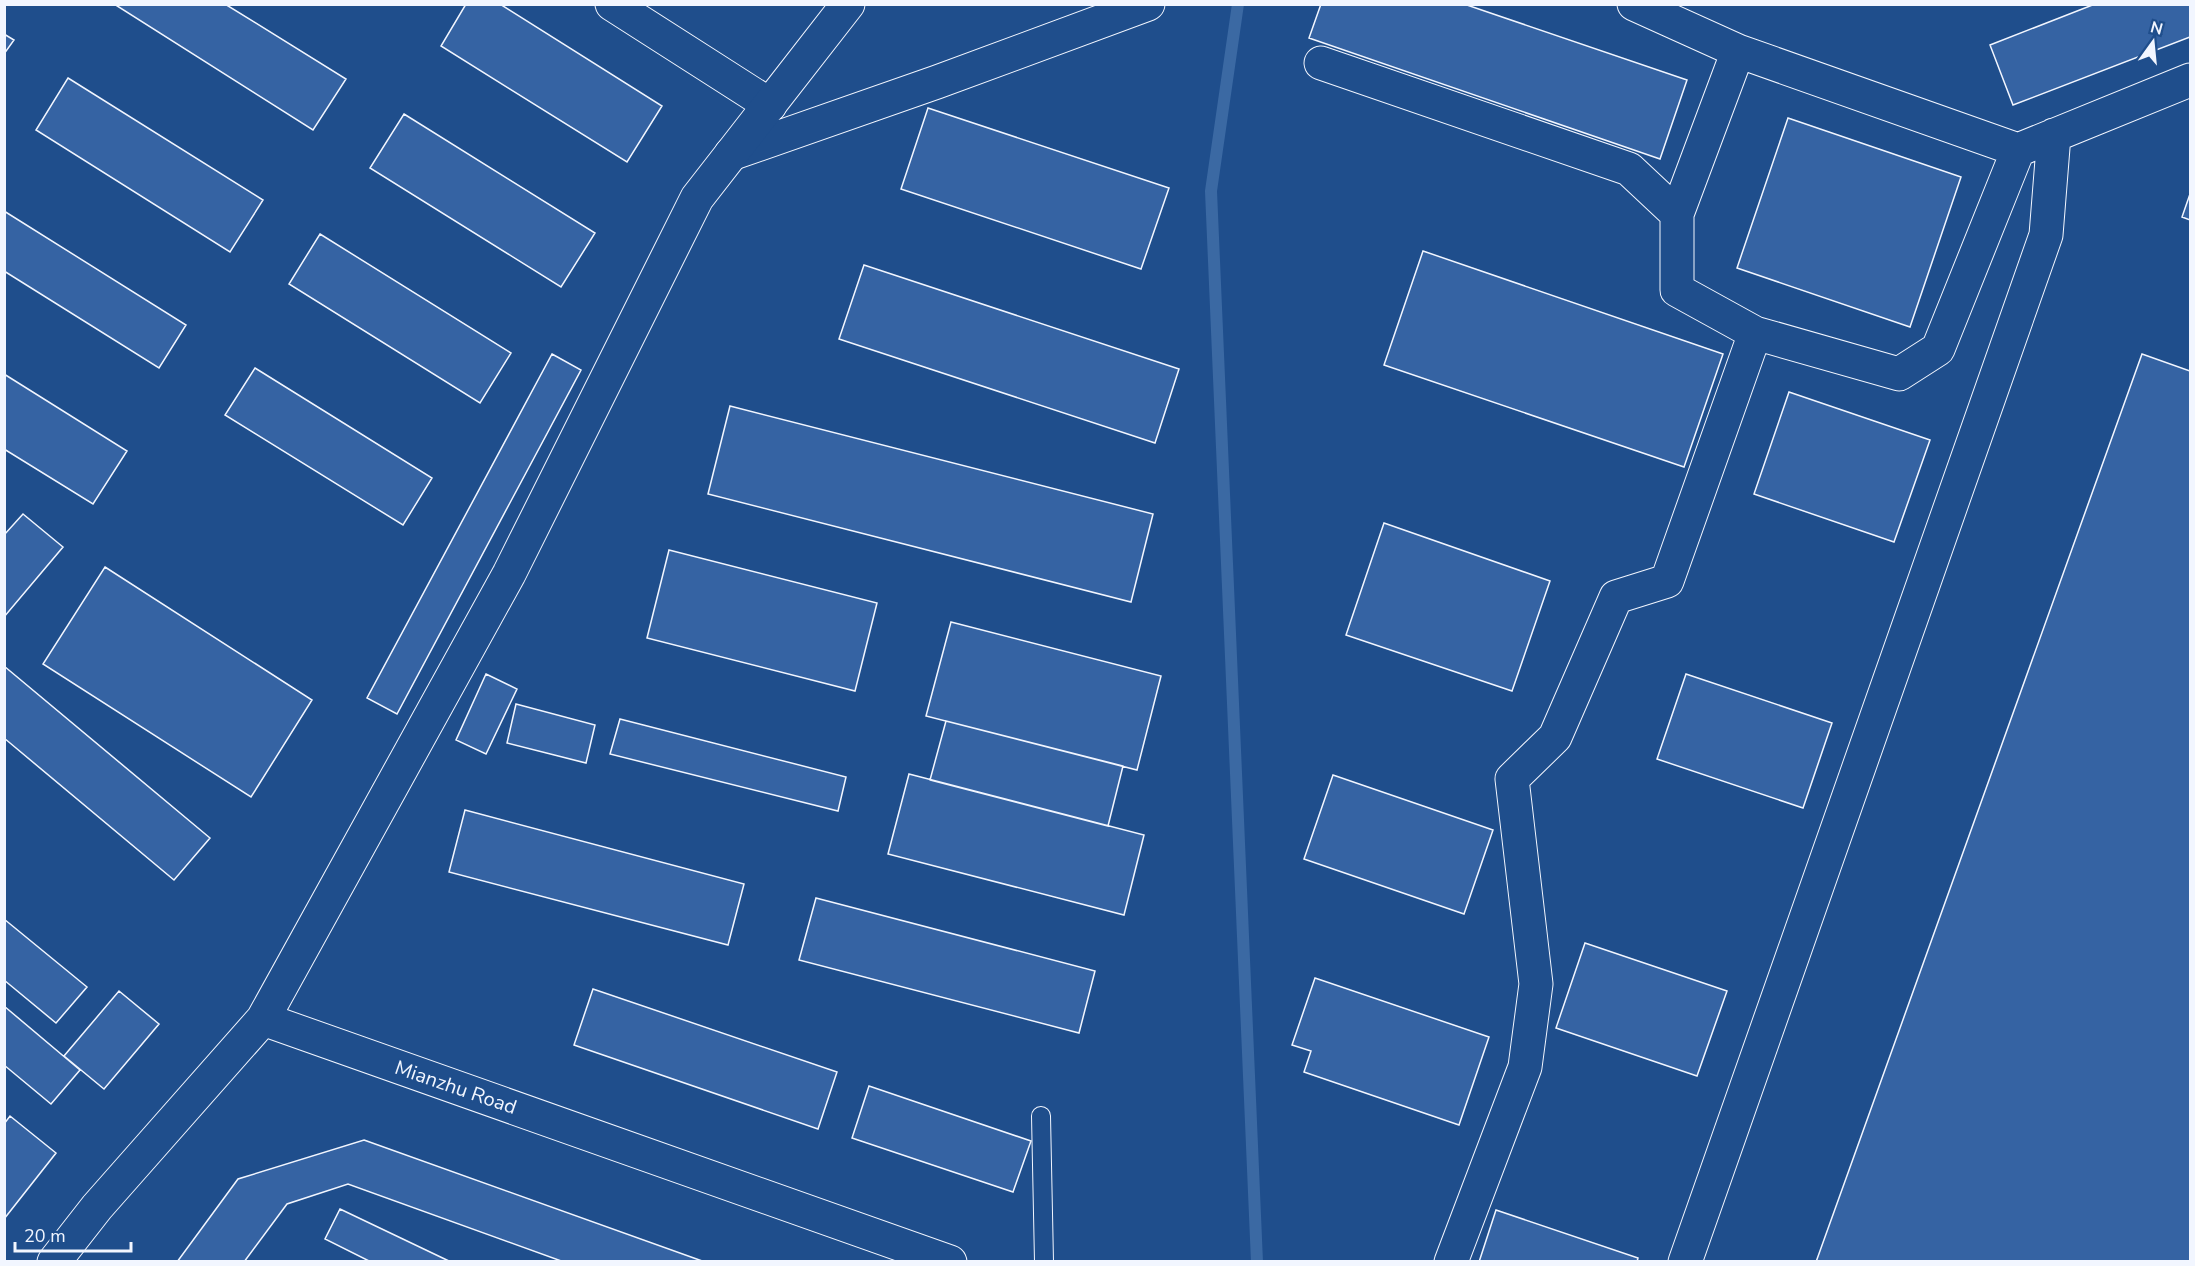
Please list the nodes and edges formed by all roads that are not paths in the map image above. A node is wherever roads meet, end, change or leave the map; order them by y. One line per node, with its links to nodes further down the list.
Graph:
1 (612, 4): 8 (street)
2 (848, 4): 8 (street)
3 (1148, 4): 11 (street)
4 (1634, 4): 5 (street)
5 (1738, 51): 10 (street); 12 (street)
6 (1321, 63): 12 (street)
7 (2190, 80): 9 (street)
8 (770, 105): 11 (street)
9 (2054, 135): 10 (street); 20 (street)
10 (2018, 150): 13 (street)
11 (731, 154): 14 (street)
12 (1677, 214): 13 (street)
13 (1755, 333): 19 (street)
14 (263, 1019): 16 (street); 17 (street, Mianzhu Road)
15 (1041, 1116): 18 (lane)
16 (54, 1262)
17 (950, 1262)
18 (1044, 1262)
19 (1451, 1262)
20 (1684, 1262)

